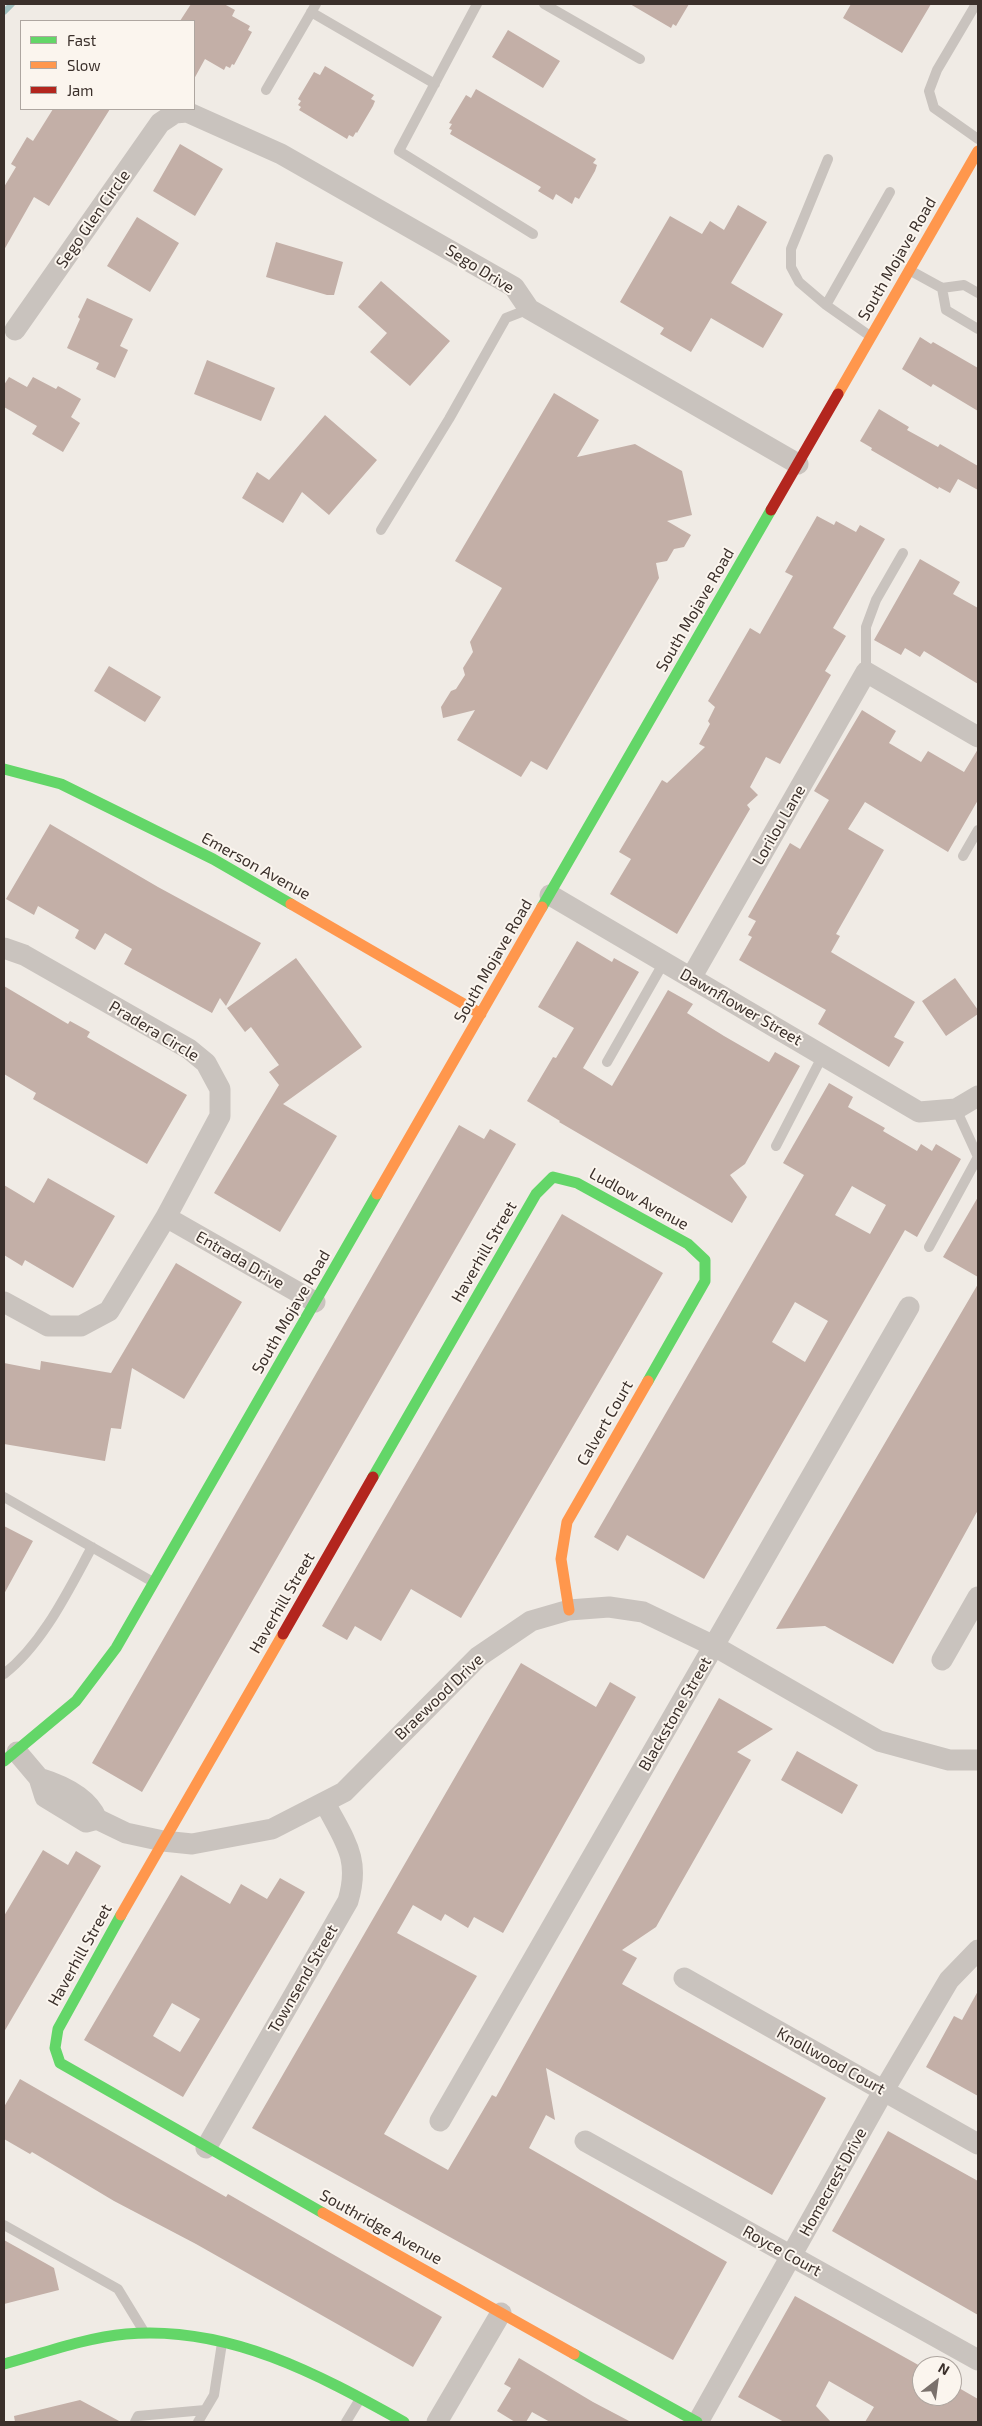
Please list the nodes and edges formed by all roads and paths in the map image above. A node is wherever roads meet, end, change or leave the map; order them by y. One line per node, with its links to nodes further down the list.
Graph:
1 (477, 4): 6 (lane)
2 (544, 4): 5 (lane)
3 (976, 4): 9 (lane)
4 (313, 8): 6 (lane); 7 (lane)
5 (640, 59)
6 (435, 84): 13 (lane)
7 (266, 90)
8 (175, 113): 18 (street, Sego Drive); 20 (street, Sego Glen Circle)
9 (978, 139)
10 (978, 151): 14 (street, South Mojave Road)
11 (828, 159): 17 (lane)
12 (890, 192): 17 (lane)
13 (533, 234)
14 (910, 270): 15 (lane); 21 (street, South Mojave Road)
15 (942, 288): 16 (lane); 19 (lane)
16 (978, 293)
17 (826, 305): 21 (lane)
18 (529, 309): 22 (street, Sego Drive); 23 (lane)
19 (978, 329)
20 (15, 330)
21 (871, 337): 22 (street, South Mojave Road)
22 (798, 464): 30 (street, South Mojave Road)
23 (381, 530)
24 (903, 553): 25 (lane)
25 (866, 672): 26 (street); 33 (street, Lorilou Lane)
26 (978, 737)
27 (4, 770): 34 (street, Emerson Avenue)
28 (978, 830): 29 (lane)
29 (963, 856)
30 (550, 895): 32 (street, Dawnflower Street); 34 (street, South Mojave Road)
31 (4, 948): 41 (street, Pradera Circle)
32 (664, 962): 33 (street, Dawnflower Street); 36 (lane)
33 (691, 978): 35 (street, Dawnflower Street)
34 (481, 1014): 45 (street, South Mojave Road)
35 (822, 1055): 38 (street, Dawnflower Street); 39 (lane)
36 (607, 1062)
37 (978, 1096): 38 (street)
38 (956, 1109): 42 (lane)
39 (776, 1146)
40 (553, 1177): 43 (street, Ludlow Avenue); 58 (street, Haverhill Street)
41 (166, 1217): 44 (street, Pradera Circle); 45 (street, Entrada Drive)
42 (929, 1247)
43 (705, 1260): 51 (street, Calvert Court)
44 (4, 1302)
45 (315, 1302): 49 (street, South Mojave Road)
46 (909, 1307): 52 (street, Blackstone Street)
47 (4, 1497): 48 (lane)
48 (92, 1547): 49 (lane); 54 (lane)
49 (154, 1582): 55 (street, South Mojave Road)
50 (978, 1597): 53 (street)
51 (569, 1610): 52 (street, Braewood Drive); 57 (street, Braewood Drive)
52 (714, 1646): 56 (street, Braewood Drive); 63 (street, Blackstone Street)
53 (942, 1660)
54 (4, 1674)
55 (10, 1757): 58 (street, Braewood Drive)
56 (978, 1760)
57 (325, 1803): 58 (street, Braewood Drive); 66 (street, Townsend Street)
58 (164, 1841): 61 (street, Haverhill Street)
59 (978, 1950): 62 (street, Homecrest Drive)
60 (684, 1978): 62 (street, Knollwood Court)
61 (54, 2053): 66 (street, Southridge Avenue)
62 (884, 2090): 65 (street, Knollwood Court); 68 (street, Homecrest Drive)
63 (440, 2122)
64 (585, 2141): 68 (street, Royce Court)
65 (978, 2144)
66 (206, 2148): 69 (street, Southridge Avenue)
67 (4, 2225): 70 (lane)
68 (791, 2256): 72 (street, Royce Court); 81 (street, Homecrest Drive)
69 (501, 2313): 80 (street); 81 (street, Southridge Avenue)
70 (145, 2333): 71 (street); 73 (street)
71 (223, 2339): 74 (street); 75 (lane)
72 (978, 2360)
73 (4, 2364)
74 (361, 2398): 78 (lane); 79 (street)
75 (206, 2410): 76 (lane); 77 (lane)
76 (135, 2422)
77 (198, 2422)
78 (346, 2422)
79 (404, 2422)
80 (437, 2422)
81 (698, 2422)

